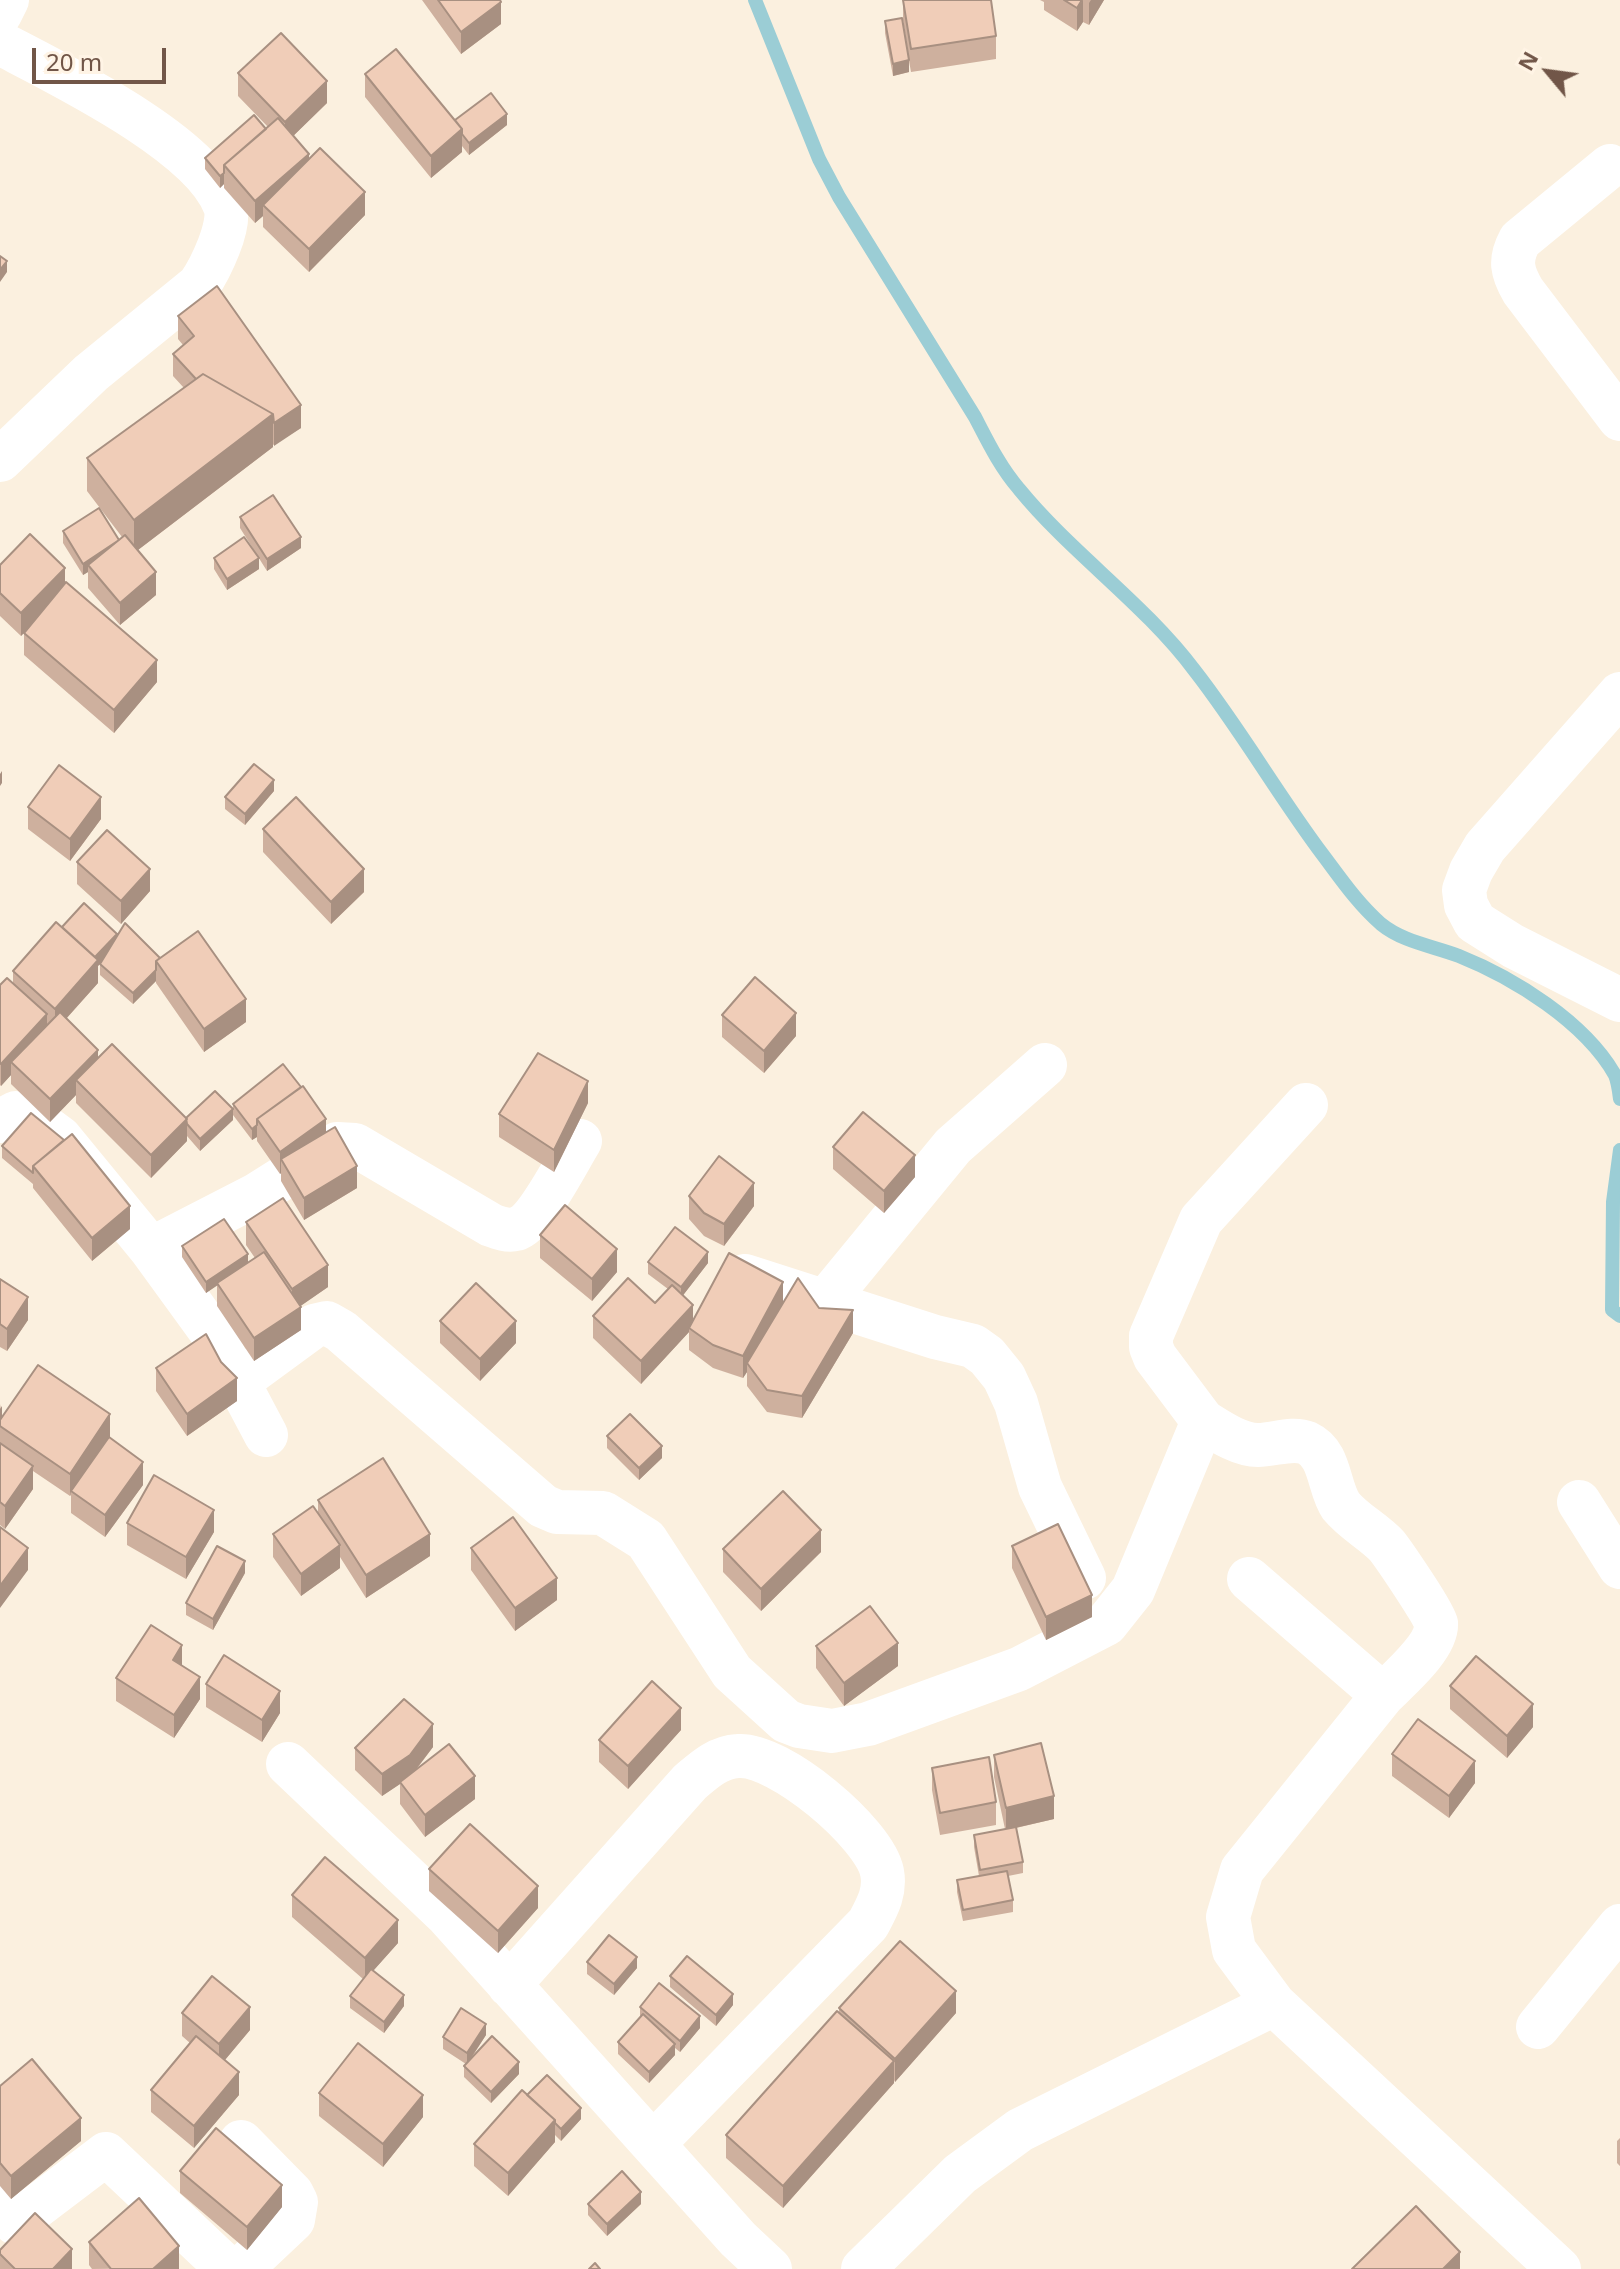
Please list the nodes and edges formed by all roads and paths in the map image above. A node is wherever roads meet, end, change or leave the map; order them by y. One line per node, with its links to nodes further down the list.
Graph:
1 (7, 0): 2 (street)
2 (0, 14)
3 (0, 43): 6 (street)
4 (1610, 166): 5 (street)
5 (1620, 419)
6 (0, 460)
7 (1620, 694): 8 (street)
8 (1620, 1000)
9 (1045, 1065): 15 (street)
10 (1306, 1105): 17 (street)
11 (0, 1121): 13 (street)
12 (580, 1141): 13 (street)
13 (151, 1249): 16 (street)
14 (745, 1276): 15 (street)
15 (824, 1303): 22 (street)
16 (239, 1381): 18 (street); 22 (street)
17 (1203, 1421): 22 (street); 23 (street)
18 (266, 1435)
19 (1579, 1502): 20 (street)
20 (1620, 1567)
21 (1249, 1579): 23 (street)
22 (1106, 1624)
23 (1383, 1695): 27 (street)
24 (288, 1764): 26 (street)
25 (1620, 1926): 28 (street)
26 (509, 1985): 30 (street); 30 (street)
27 (1274, 2004): 35 (street); 36 (street)
28 (1538, 2027)
29 (241, 2142): 33 (street)
30 (653, 2144): 34 (street)
31 (0, 2207): 32 (street)
32 (228, 2269)
33 (241, 2269)
34 (770, 2269)
35 (863, 2269)
36 (1559, 2269)

